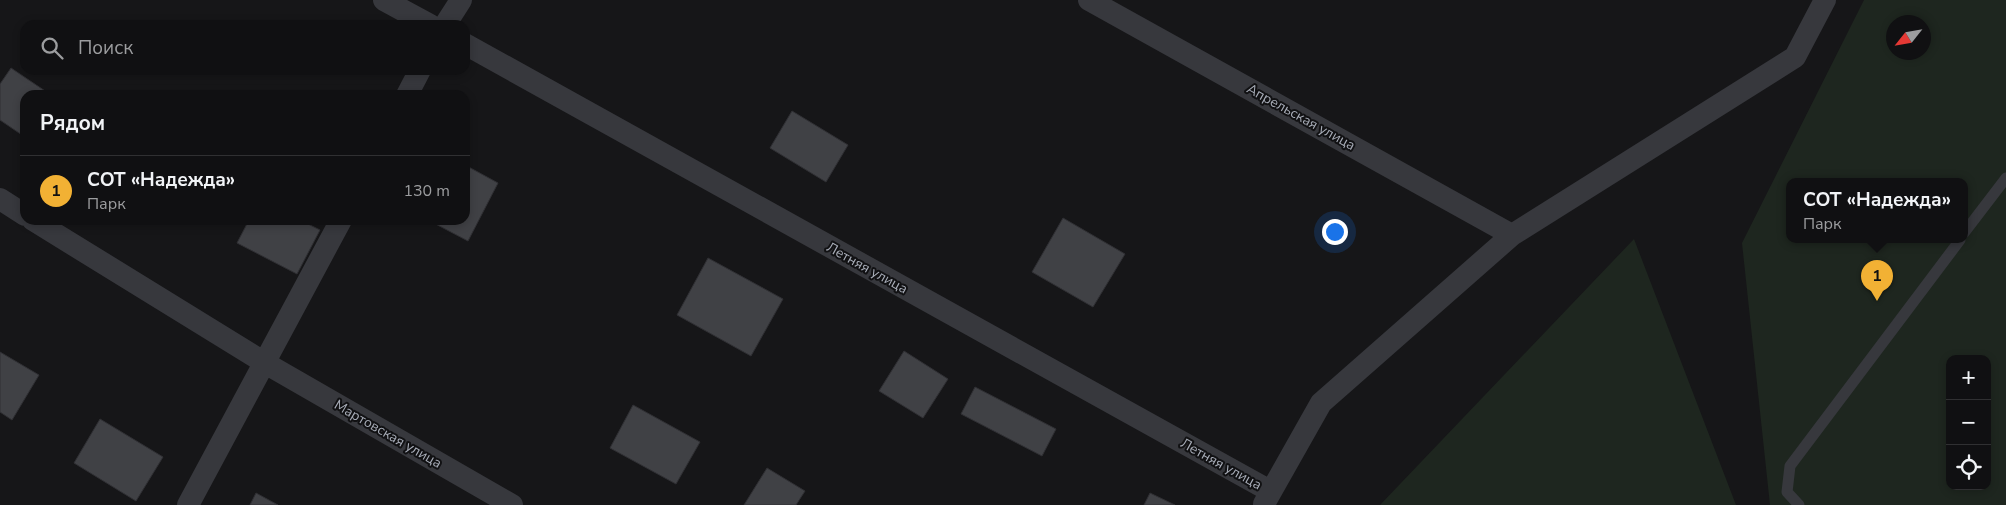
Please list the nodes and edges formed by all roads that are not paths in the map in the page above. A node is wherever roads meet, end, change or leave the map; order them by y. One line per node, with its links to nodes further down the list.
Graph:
1 (384, 0): 5 (street)
2 (461, 0): 6 (street)
3 (1089, 0): 16 (street, Апрельская улица)
4 (1825, 0): 16 (street)
5 (421, 20)
6 (448, 20)
7 (470, 47): 19 (street, Летняя улица)
8 (417, 75): 9 (street)
9 (410, 90)
10 (2006, 178): 15 (lane)
11 (0, 199): 12 (street)
12 (20, 212)
13 (41, 225): 18 (street, Мартовская улица)
14 (338, 225): 18 (street)
15 (1968, 228)
16 (1512, 235): 19 (street)
17 (1958, 243): 22 (lane)
18 (265, 363): 20 (street); 21 (street, Мартовская улица)
19 (1266, 498)
20 (188, 505)
21 (512, 505)
22 (1799, 505)

